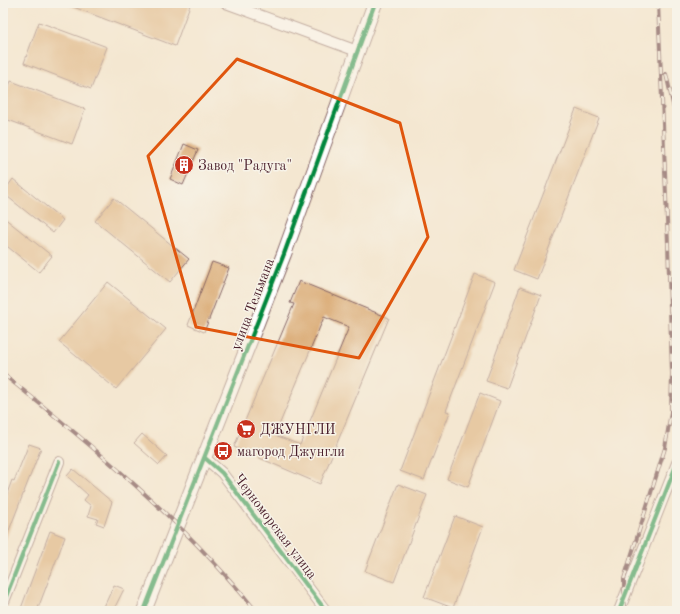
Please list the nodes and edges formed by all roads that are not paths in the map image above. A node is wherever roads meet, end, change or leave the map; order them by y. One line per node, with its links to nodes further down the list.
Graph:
1 (226, 3): 3 (street)
2 (375, 3): 3 (street, улица Тельмана)
3 (357, 51): 4 (street, улица Тельмана)
4 (205, 458): 8 (street, улица Тельмана); 9 (street, Черноморская улица)
5 (59, 462): 7 (street)
6 (677, 463): 10 (street)
7 (3, 604)
8 (144, 611)
9 (326, 611)
10 (619, 611)

